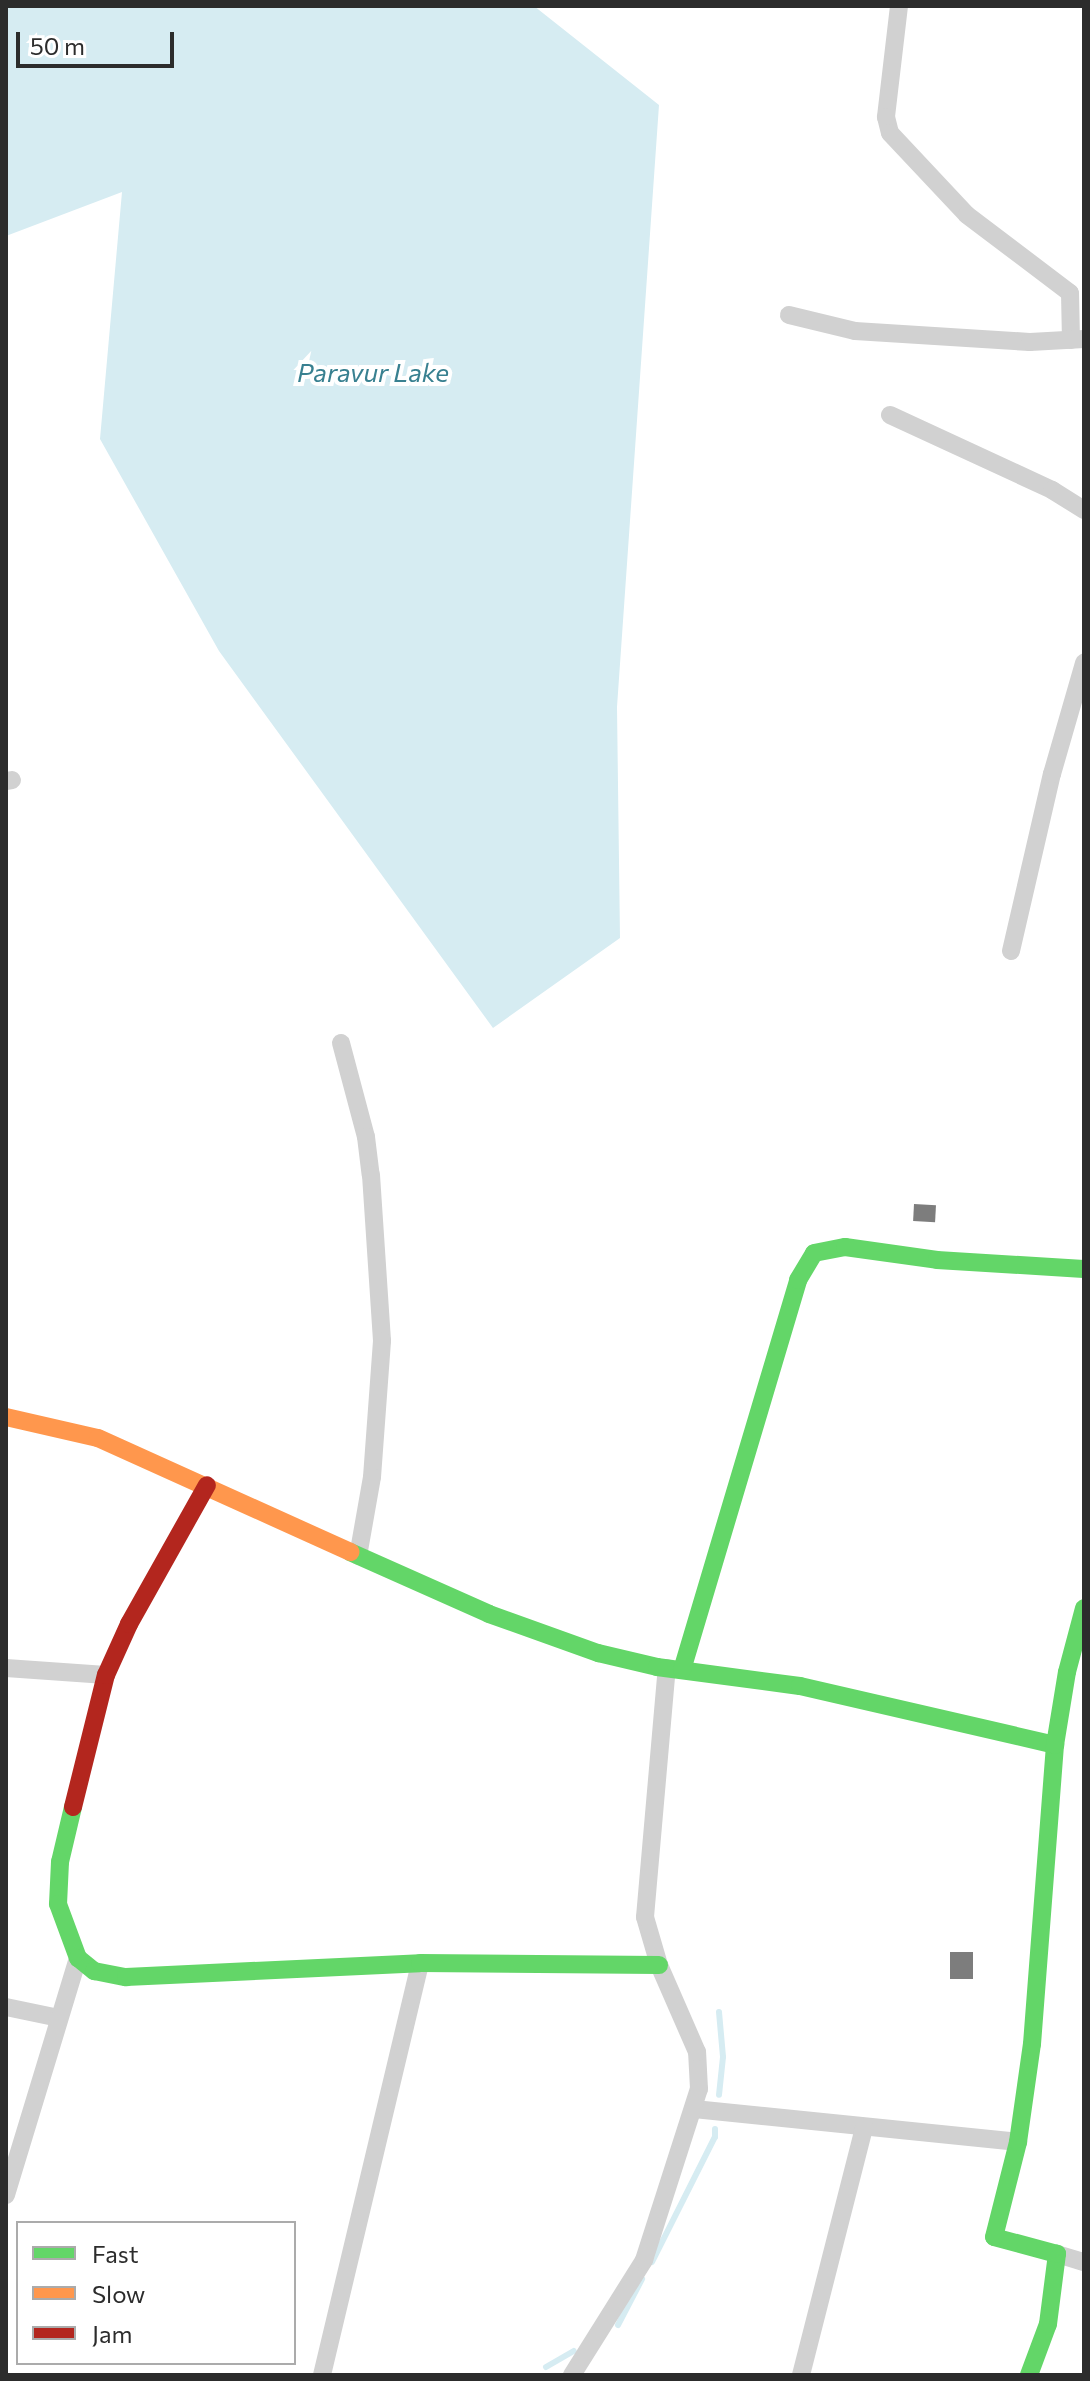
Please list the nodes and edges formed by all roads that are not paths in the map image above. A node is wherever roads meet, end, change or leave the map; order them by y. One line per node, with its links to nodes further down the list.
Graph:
1 (899, 6): 3 (street)
2 (789, 315): 3 (street)
3 (1078, 339)
4 (890, 415): 5 (street)
5 (1084, 510)
6 (1084, 663): 7 (street)
7 (1011, 951)
8 (341, 1043): 12 (street)
9 (1084, 1269): 15 (street)
10 (6, 1417): 11 (street)
11 (207, 1485): 12 (street); 16 (street)
12 (358, 1556): 15 (street)
13 (1084, 1608): 17 (street)
14 (6, 1668): 16 (street)
15 (674, 1669): 17 (street); 20 (street)
16 (106, 1675): 18 (street)
17 (1055, 1745): 25 (street)
18 (78, 1958): 19 (street); 22 (street)
19 (420, 1963): 20 (street); 29 (street)
20 (659, 1965): 23 (street)
21 (6, 2007): 22 (street)
22 (59, 2018): 26 (street)
23 (694, 2109): 24 (street); 30 (street)
24 (864, 2127): 25 (street); 31 (street)
25 (1018, 2142): 27 (street)
26 (6, 2195)
27 (1057, 2254): 28 (street); 32 (street)
28 (1084, 2262)
29 (322, 2375)
30 (572, 2375)
31 (801, 2375)
32 (1029, 2375)

